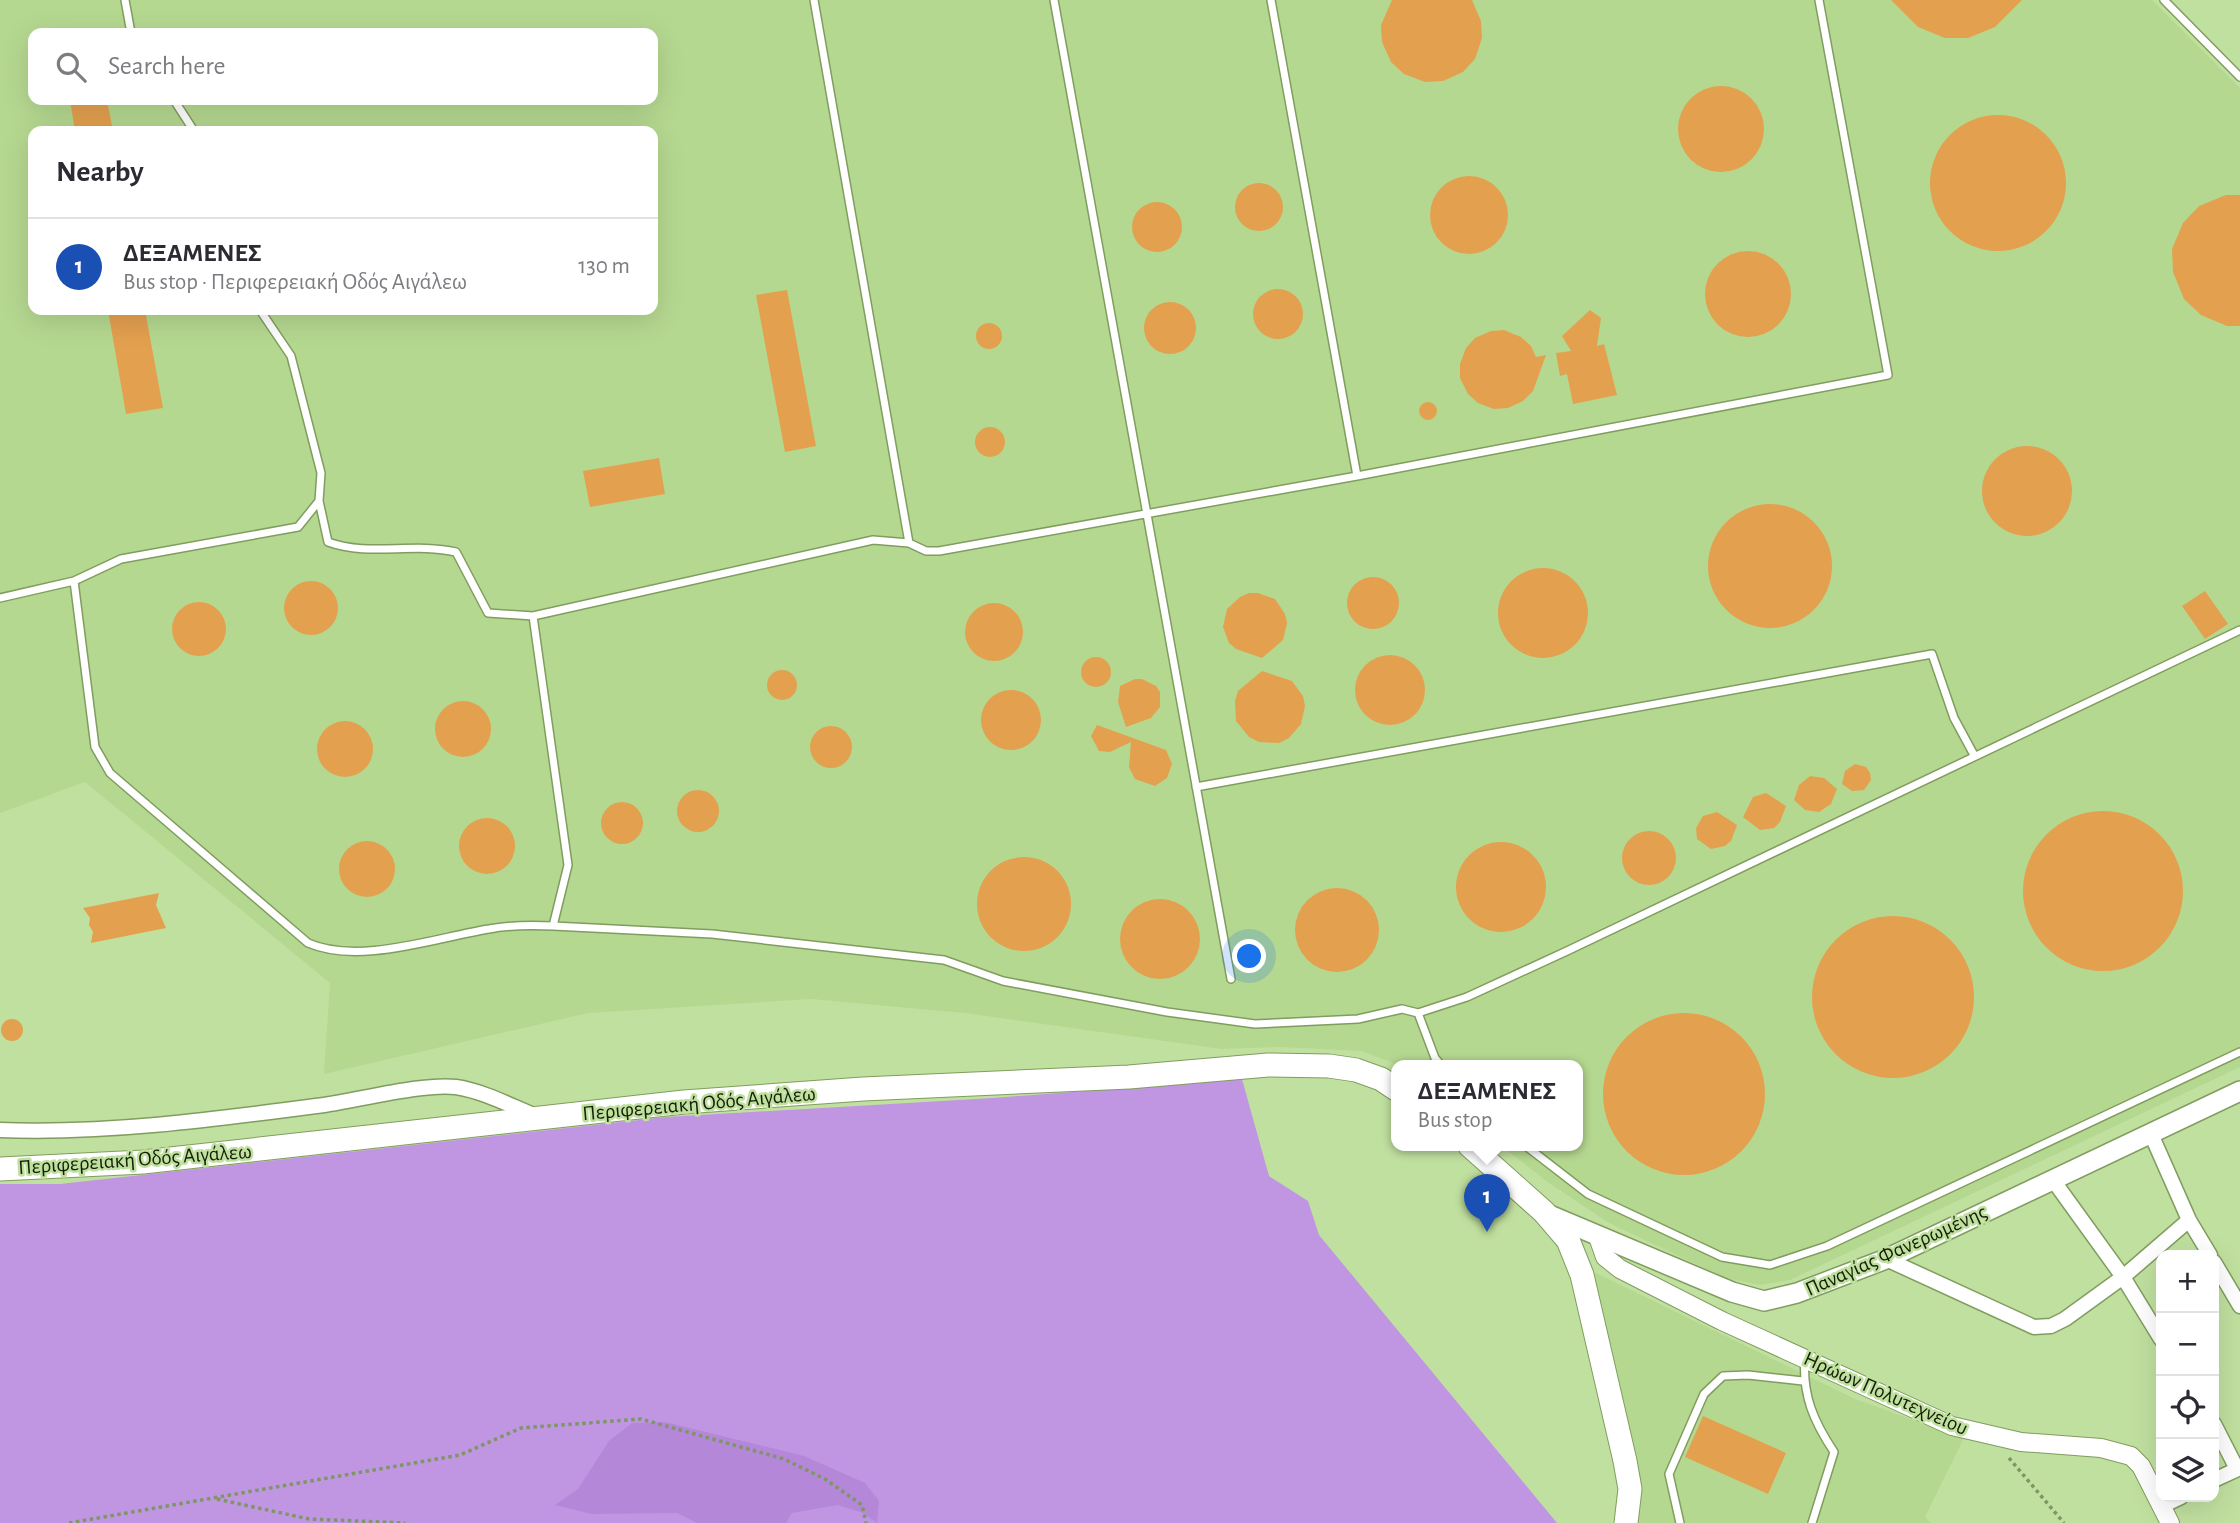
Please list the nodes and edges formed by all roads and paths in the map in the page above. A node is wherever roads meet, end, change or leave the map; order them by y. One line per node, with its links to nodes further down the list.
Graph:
1 (125, 0): 7 (lane)
2 (814, 0): 15 (lane)
3 (1054, 0): 14 (lane)
4 (1271, 0): 12 (lane)
5 (1819, 0): 12 (lane)
6 (2164, 0): 8 (lane)
7 (130, 28)
8 (2240, 77)
9 (177, 105): 10 (lane)
10 (191, 126)
11 (263, 315): 13 (lane)
12 (1357, 476): 14 (lane)
13 (319, 501): 16 (lane); 18 (lane)
14 (1146, 514): 15 (lane); 21 (lane)
15 (909, 543): 18 (lane)
16 (74, 581): 17 (lane); 22 (lane)
17 (0, 598)
18 (533, 616): 22 (lane)
19 (2240, 630): 20 (lane)
20 (1974, 755): 21 (lane); 24 (lane)
21 (1196, 787): 23 (lane)
22 (553, 926): 24 (lane)
23 (1231, 979)
24 (1418, 1013): 26 (lane)
25 (2240, 1052): 33 (lane)
26 (1437, 1060)
27 (1391, 1086): 29 (highway, Περιφερειακή Οδός Αιγάλεω)
28 (2240, 1091): 31 (main road, Παναγίας Φανερωμένης)
29 (543, 1118): 30 (street); 34 (highway, Περιφερειακή Οδός Αιγάλεω)
30 (0, 1130)
31 (2151, 1134): 35 (main road, Παναγίας Φανερωμένης); 37 (street)
32 (1477, 1151): 36 (highway)
33 (1532, 1151)
34 (0, 1169)
35 (2053, 1180): 40 (main road, Παναγίας Φανερωμένης); 42 (street)
36 (1544, 1212): 38 (main road, Παναγίας Φανερωμένης); 57 (highway)
37 (2189, 1220): 39 (street); 42 (street)
38 (1598, 1237): 40 (main road, Παναγίας Φανερωμένης); 45 (street, Ηρώων Πολυτεχνείου)
39 (2207, 1250)
40 (1886, 1259): 42 (street)
41 (2219, 1271): 43 (street)
42 (2123, 1277): 44 (street)
43 (2240, 1307)
44 (2156, 1331)
45 (1805, 1358): 46 (lane); 48 (street, Ηρώων Πολυτεχνείου)
46 (1803, 1381): 58 (lane); 59 (lane)
47 (2219, 1433): 49 (street)
48 (1996, 1437): 53 (street, Ηρώων Πολυτεχνείου); 60 (path)
49 (2238, 1468): 50 (street)
50 (2219, 1478)
51 (215, 1499): 54 (path); 55 (path); 56 (path)
52 (2170, 1502): 53 (street)
53 (2162, 1506): 61 (street, Ηρώων Πολυτεχνείου)
54 (69, 1523)
55 (405, 1523)
56 (866, 1523)
57 (1626, 1523)
58 (1680, 1523)
59 (1812, 1523)
60 (2064, 1523)
61 (2171, 1523)

